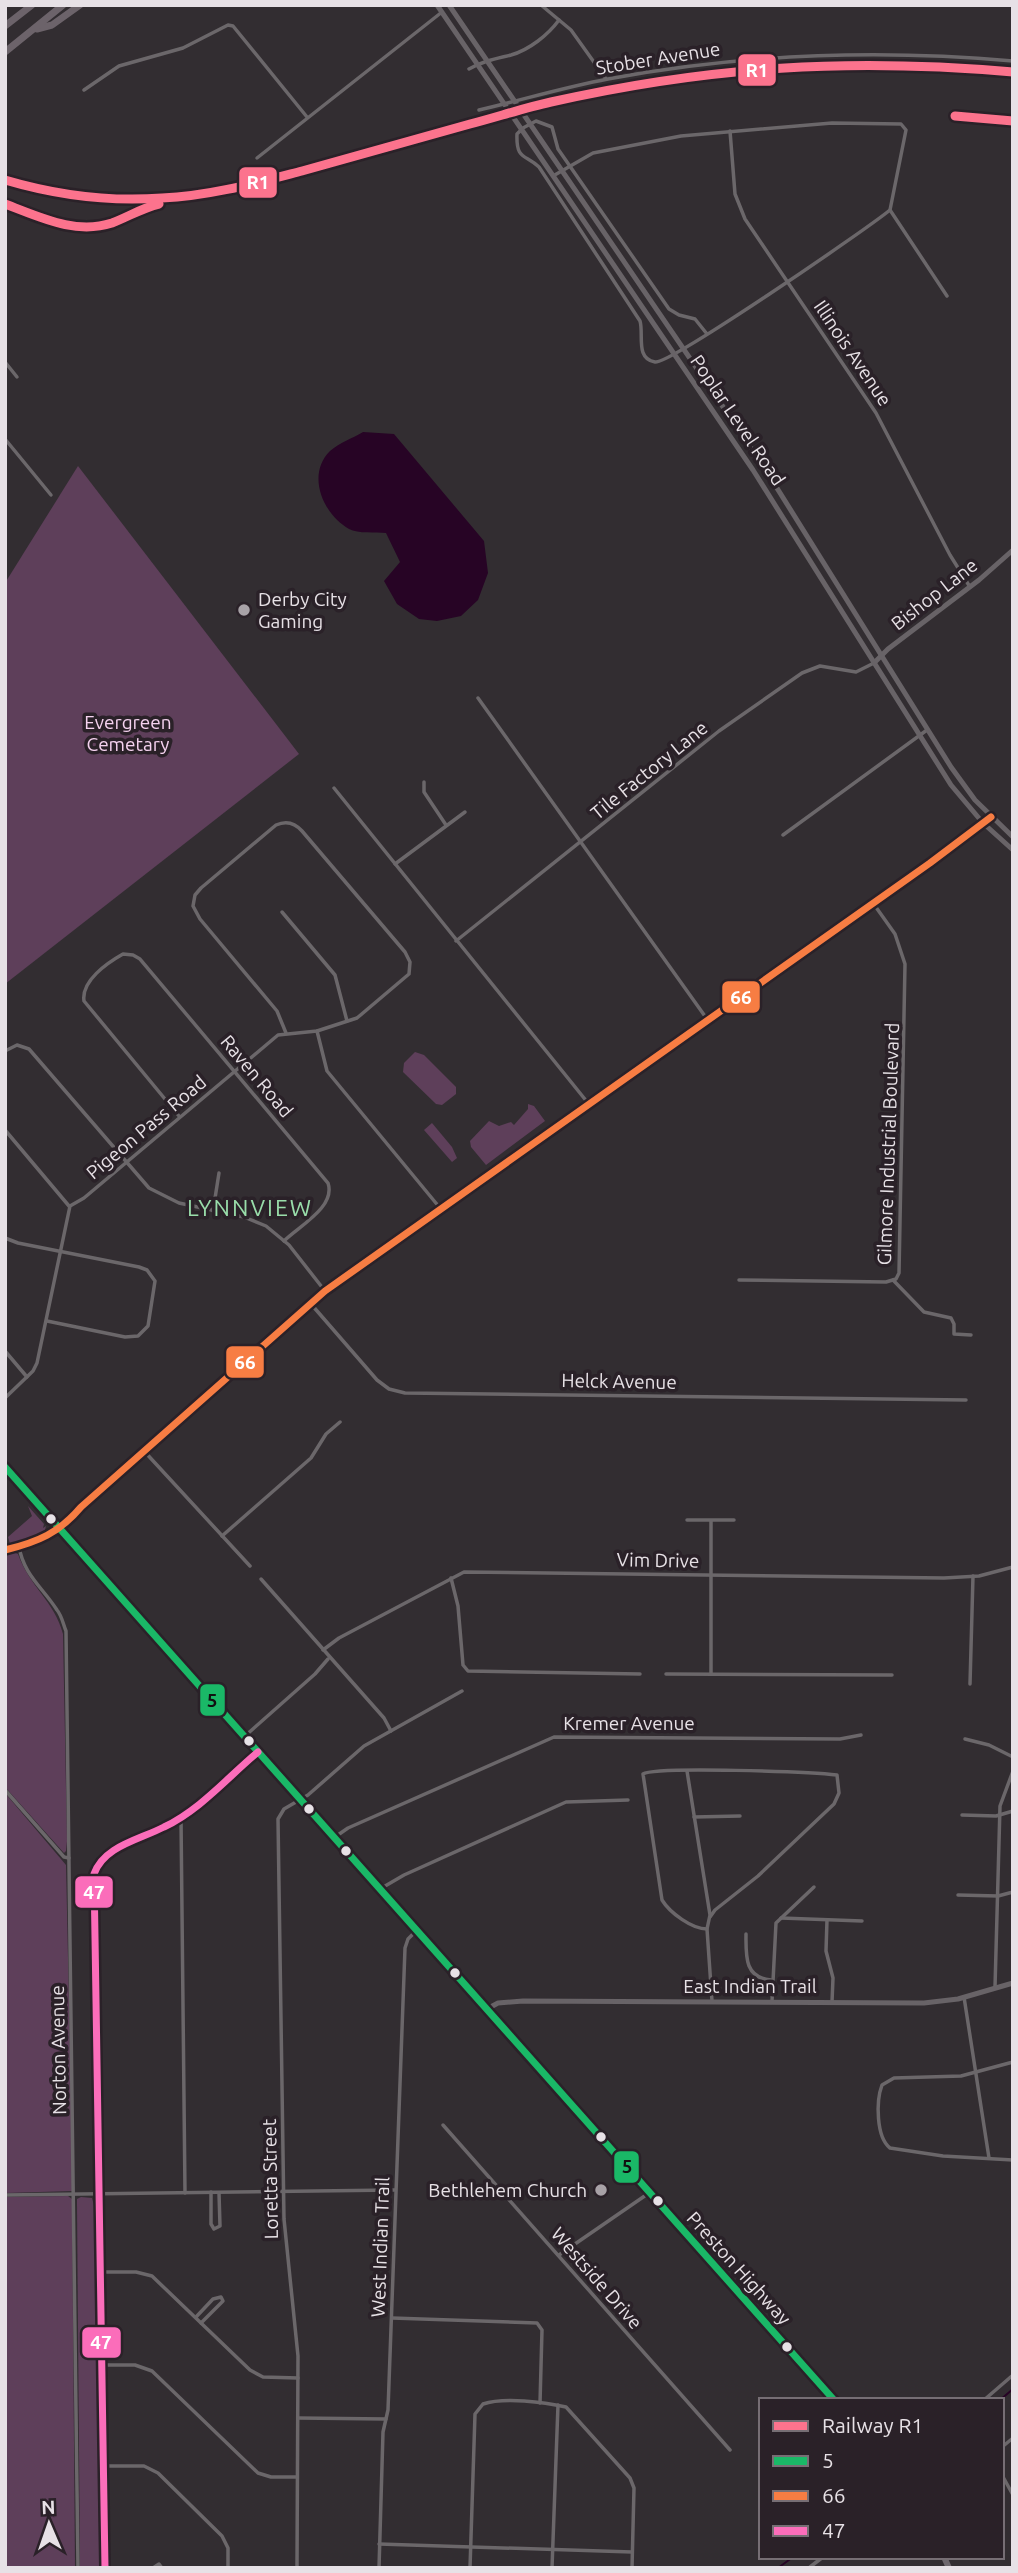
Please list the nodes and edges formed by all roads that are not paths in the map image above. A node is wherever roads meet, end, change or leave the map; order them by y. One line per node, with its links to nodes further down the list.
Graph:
1 (32, 5): 9 (highway)
2 (63, 5): 10 (highway)
3 (80, 5): 10 (highway)
4 (438, 5): 7 (main road, Poplar Level Road)
5 (541, 5): 8 (street)
6 (450, 6): 7 (main road); 26 (main road, Poplar Level Road)
7 (442, 12): 17 (street); 27 (main road, Poplar Level Road)
8 (559, 20): 13 (street); 14 (street)
9 (5, 26)
10 (36, 29): 11 (highway)
11 (5, 52)
12 (1013, 61): 14 (street, Stober Avenue)
13 (469, 69)
14 (606, 79): 16 (street, Stober Avenue)
15 (83, 90): 17 (street)
16 (479, 110)
17 (307, 117): 19 (street)
18 (730, 131): 20 (street); 22 (street); 23 (street, Illinois Avenue)
19 (257, 158)
20 (570, 166): 21 (street); 21 (street); 25 (street)
21 (548, 179): 27 (street)
22 (890, 211): 23 (street); 24 (street)
23 (787, 282): 25 (street); 33 (street, Illinois Avenue)
24 (947, 296)
25 (708, 334): 26 (street)
26 (684, 349): 27 (street); 34 (main road, Poplar Level Road)
27 (675, 354): 35 (main road, Poplar Level Road)
28 (5, 362): 29 (street)
29 (18, 377)
30 (5, 439): 31 (street)
31 (51, 495)
32 (1013, 550): 33 (main road, Bishop Lane)
33 (971, 587): 34 (main road, Bishop Lane)
34 (881, 655): 35 (main road, Bishop Lane); 37 (main road, Poplar Level Road)
35 (874, 663): 38 (main road, Poplar Level Road); 47 (street, Tile Factory Lane)
36 (478, 698): 47 (street)
37 (927, 730): 38 (street); 42 (main road, Poplar Level Road)
38 (919, 736): 43 (main road, Poplar Level Road); 45 (street)
39 (424, 782): 44 (street)
40 (334, 788): 49 (street)
41 (465, 812): 44 (street)
42 (991, 817): 43 (street); 46 (main road, Poplar Level Road)
43 (983, 823): 48 (main road, Poplar Level Road); 50 (street)
44 (446, 825): 49 (street)
45 (783, 835)
46 (1013, 837)
47 (581, 842): 52 (street, Tile Factory Lane); 53 (street)
48 (1013, 849)
49 (395, 864): 52 (street)
50 (873, 903): 53 (street); 71 (street, Gilmore Industrial Boulevard)
51 (282, 912): 54 (street)
52 (456, 941): 59 (street)
53 (707, 1019): 59 (street)
54 (347, 1021): 55 (street, Pigeon Pass Road); 56 (street, Pigeon Pass Road)
55 (317, 1031): 56 (street, Pigeon Pass Road); 65 (street)
56 (286, 1033): 58 (street, Pigeon Pass Road)
57 (5, 1051): 62 (street)
58 (234, 1071): 60 (street, Pigeon Pass Road); 60 (street, Raven Road); 68 (street, Raven Road)
59 (588, 1103): 65 (street)
60 (180, 1117): 62 (street, Pigeon Pass Road)
61 (5, 1130): 64 (street)
62 (126, 1163): 64 (street, Pigeon Pass Road); 66 (street)
63 (219, 1173): 66 (street)
64 (70, 1206): 69 (street)
65 (440, 1208): 72 (street)
66 (213, 1211): 68 (street)
67 (5, 1238): 69 (street)
68 (284, 1241): 72 (street)
69 (60, 1252): 74 (street); 74 (street)
70 (739, 1280): 71 (street, Gilmore Industrial Boulevard)
71 (893, 1280): 75 (street)
72 (325, 1292): 73 (street)
73 (311, 1304): 79 (street, Helck Avenue); 81 (street)
74 (47, 1321): 77 (street)
75 (971, 1335)
76 (5, 1351): 77 (street)
77 (27, 1377): 78 (street)
78 (5, 1398)
79 (966, 1399)
80 (340, 1422): 87 (street)
81 (144, 1451): 86 (street); 87 (street)
82 (5, 1467): 86 (main road, Preston Highway)
83 (687, 1520): 85 (street)
84 (734, 1520): 85 (street)
85 (711, 1521): 92 (street)
86 (61, 1529): 88 (street); 106 (main road, Preston Highway)
87 (222, 1536): 90 (street)
88 (19, 1546): 89 (street); 122 (street, Norton Avenue)
89 (5, 1550)
90 (250, 1566)
91 (1012, 1567): 93 (street, Vim Drive)
92 (711, 1574): 93 (street, Vim Drive); 94 (street, Vim Drive); 100 (street)
93 (973, 1576): 102 (street)
94 (451, 1577): 96 (street, Vim Drive); 98 (street)
95 (261, 1579): 96 (street)
96 (323, 1650): 97 (street)
97 (329, 1659): 104 (street); 106 (street)
98 (640, 1674)
99 (666, 1674): 100 (street)
100 (710, 1674): 101 (street)
101 (892, 1675)
102 (970, 1684)
103 (462, 1691): 104 (street, Loretta Street)
104 (391, 1731): 113 (street, Loretta Street)
105 (861, 1735): 121 (street, Kremer Avenue)
106 (245, 1736): 108 (main road, Preston Highway)
107 (965, 1739): 109 (street)
108 (258, 1752): 113 (main road, Preston Highway); 120 (street, Norton Avenue)
109 (1013, 1757)
110 (687, 1770): 119 (street); 128 (street); 132 (street)
111 (1013, 1771): 117 (street)
112 (5, 1790): 122 (street)
113 (300, 1799): 121 (main road, Preston Highway); 151 (street, Loretta Street)
114 (628, 1800): 124 (street)
115 (1013, 1811): 117 (street)
116 (962, 1815): 117 (street)
117 (1000, 1815): 127 (street)
118 (740, 1816): 119 (street)
119 (694, 1817): 128 (street)
120 (181, 1818): 153 (street); 155 (street, Norton Avenue)
121 (335, 1837): 124 (main road, Preston Highway)
122 (69, 1858): 154 (street, Norton Avenue)
123 (814, 1887): 129 (street)
124 (380, 1889): 133 (main road, Preston Highway)
125 (1013, 1892): 127 (street)
126 (958, 1895): 127 (street)
127 (998, 1896): 137 (street)
128 (710, 1917): 132 (street)
129 (779, 1918): 130 (street); 135 (street)
130 (827, 1920): 131 (street); 141 (street)
131 (862, 1921)
132 (707, 1929): 139 (street)
133 (417, 1930): 142 (main road, Preston Highway); 148 (street, West Indian Trail)
134 (746, 1934): 135 (street)
135 (771, 1980): 140 (street)
136 (1013, 1983): 137 (main road, East Indian Trail)
137 (995, 1988): 138 (main road, East Indian Trail)
138 (964, 1997): 141 (main road, East Indian Trail); 144 (street)
139 (712, 2001): 140 (main road, East Indian Trail); 142 (main road, East Indian Trail)
140 (772, 2002): 141 (main road, East Indian Trail)
141 (832, 2002)
142 (486, 2009): 152 (main road, Preston Highway)
143 (1013, 2062): 144 (street)
144 (976, 2073): 146 (street); 146 (street)
145 (443, 2125): 157 (street, Westside Drive)
146 (989, 2158): 147 (street)
147 (1013, 2160)
148 (396, 2190): 151 (street); 160 (street, West Indian Trail)
149 (211, 2192): 150 (street); 150 (street); 153 (street)
150 (219, 2192): 151 (street)
151 (283, 2192): 164 (street, Loretta Street)
152 (651, 2192): 157 (street); 165 (main road, Preston Highway)
153 (185, 2193): 155 (street)
154 (74, 2194): 155 (street); 156 (street); 180 (street, Norton Avenue)
155 (98, 2194): 158 (street, Norton Avenue)
156 (5, 2195)
157 (559, 2255): 171 (street, Westside Drive)
158 (100, 2272): 159 (street); 162 (street, Norton Avenue)
159 (196, 2317): 161 (street); 161 (street)
160 (392, 2318): 167 (street); 170 (street, West Indian Trail)
161 (201, 2323): 164 (street)
162 (101, 2365): 172 (street, Norton Avenue); 173 (street)
163 (1013, 2375): 166 (street)
164 (298, 2378): 169 (street, Loretta Street)
165 (832, 2398)
166 (986, 2398)
167 (540, 2403): 168 (street); 177 (street)
168 (558, 2405): 178 (street); 179 (street)
169 (298, 2418): 170 (street); 173 (street, Loretta Street)
170 (386, 2419): 176 (street, West Indian Trail)
171 (730, 2450)
172 (103, 2466): 181 (street, Norton Avenue); 184 (street)
173 (298, 2477): 185 (street, Loretta Street)
174 (1004, 2479): 175 (street)
175 (1013, 2496)
176 (379, 2544): 177 (street); 186 (street, West Indian Trail)
177 (471, 2547): 178 (street); 187 (street)
178 (553, 2549): 179 (street); 188 (street)
179 (632, 2552): 189 (street)
180 (78, 2568)
181 (105, 2568)
182 (153, 2568): 183 (street)
183 (162, 2568)
184 (228, 2568)
185 (297, 2568)
186 (379, 2568)
187 (470, 2568)
188 (552, 2568)
189 (632, 2568)

